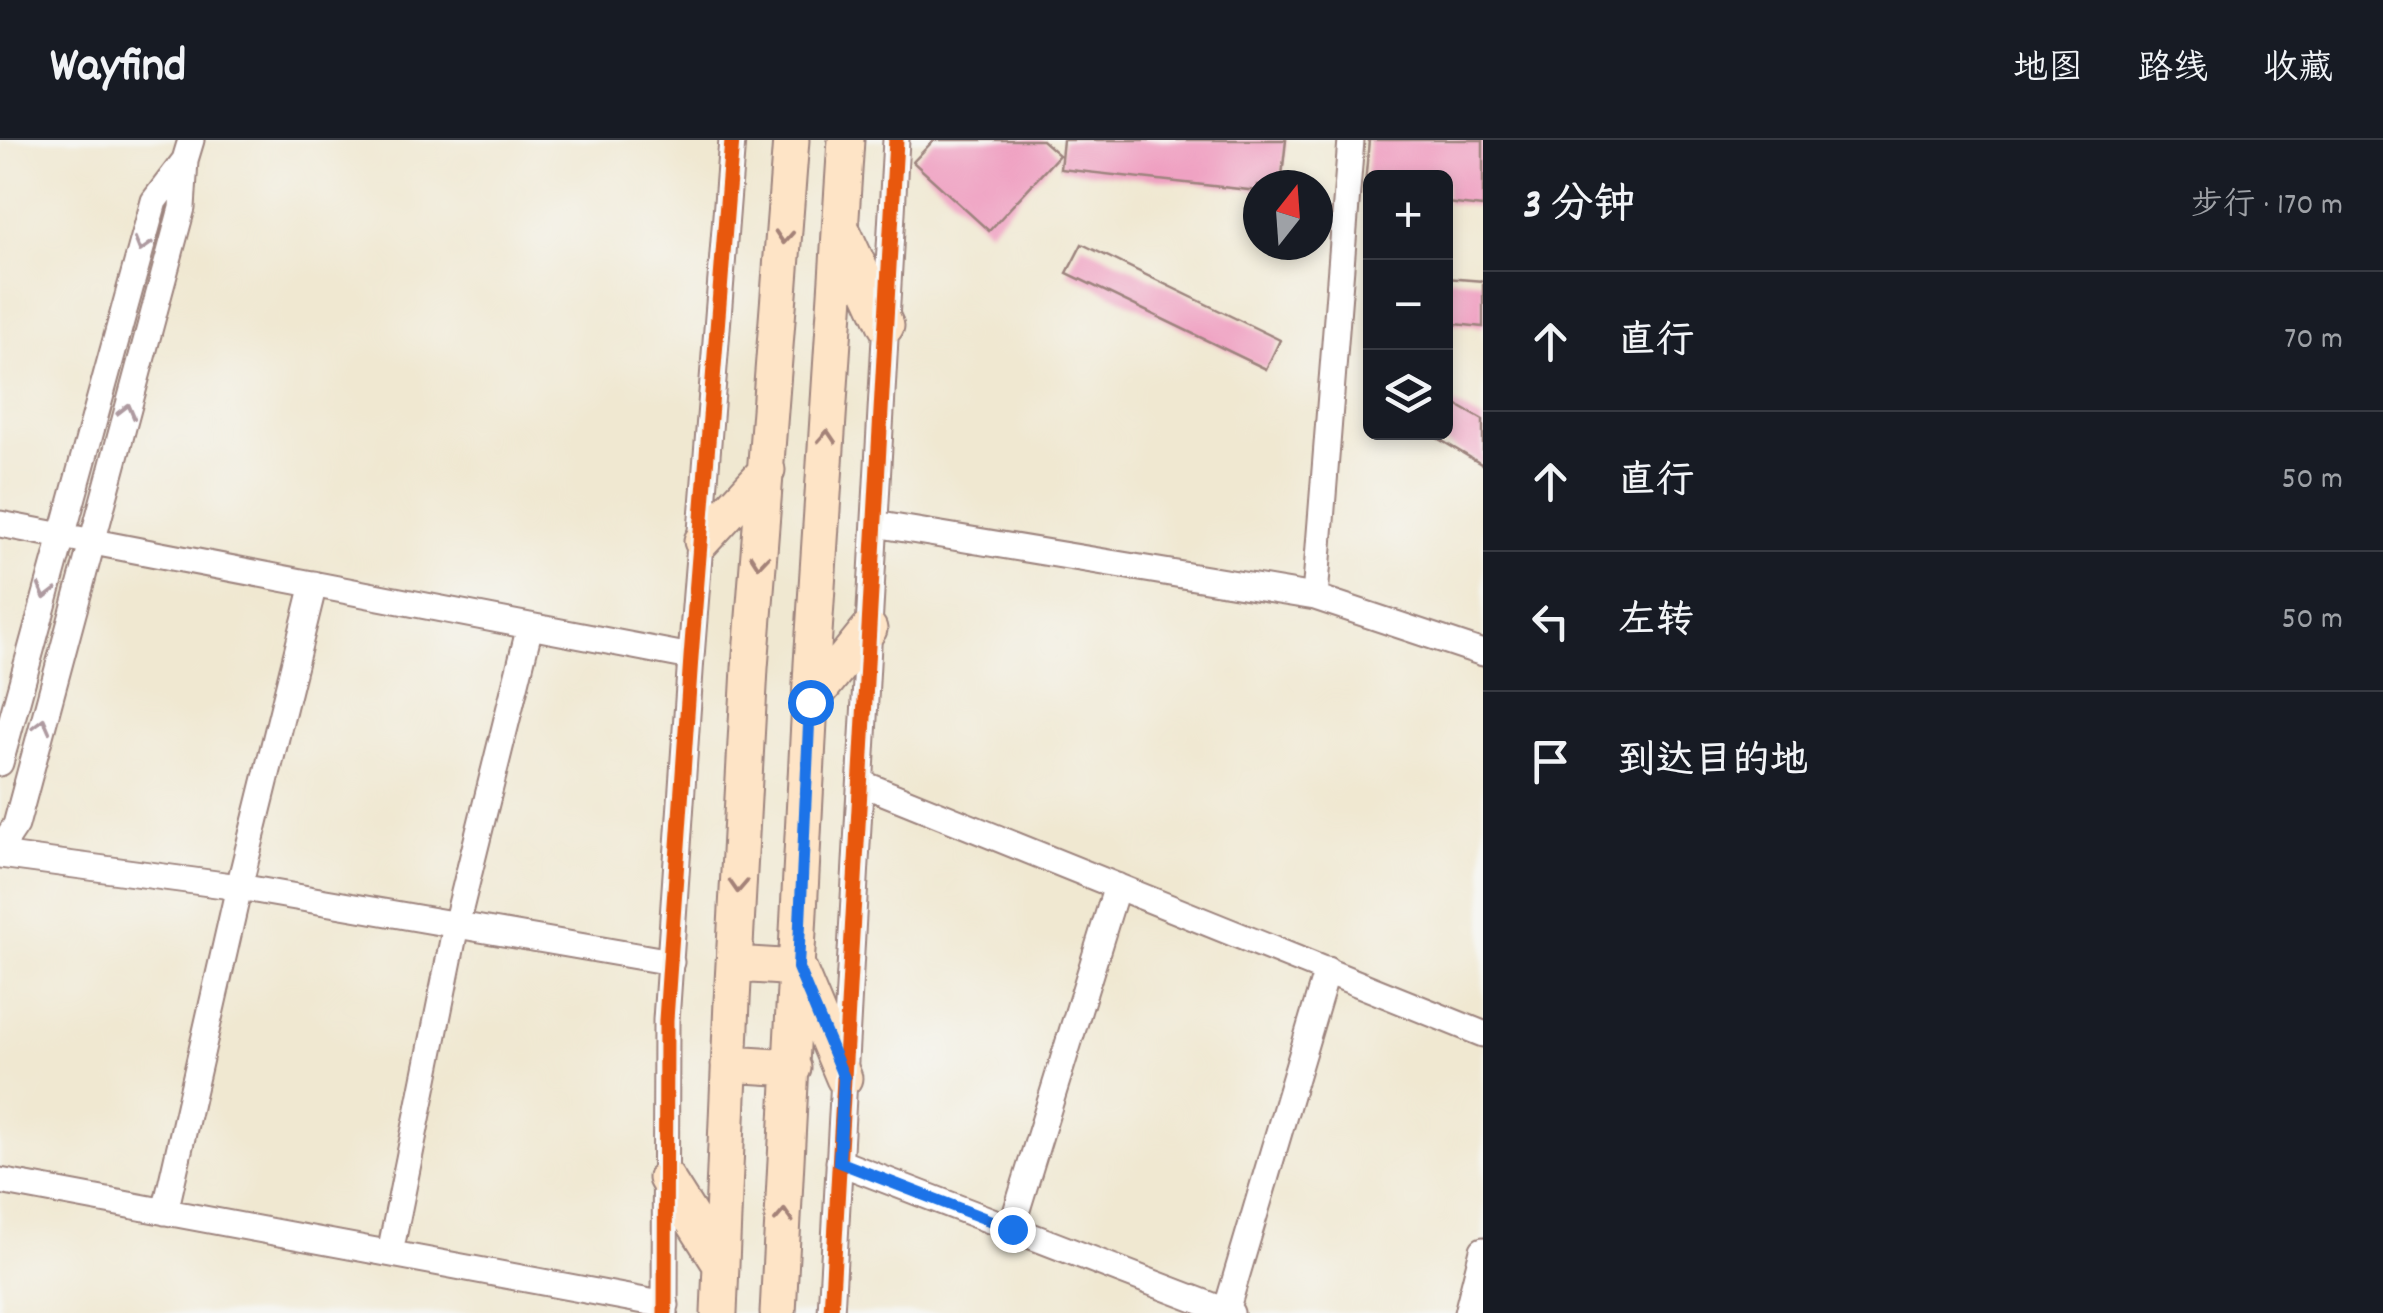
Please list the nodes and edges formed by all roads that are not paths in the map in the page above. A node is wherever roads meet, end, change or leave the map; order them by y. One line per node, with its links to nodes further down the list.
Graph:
1 (732, 140): 13 (street)
2 (791, 140): 9 (main road, one-way to 9)
3 (846, 140): 7 (main road)
4 (896, 140): 8 (street)
5 (1351, 140): 16 (street)
6 (188, 150): 12 (street, one-way to 12); 14 (street, one-way to 6)
7 (840, 227): 8 (main road); 21 (main road, one-way to 7)
8 (886, 326): 11 (street)
9 (767, 470): 13 (main road); 29 (main road, one-way to 29)
10 (0, 524): 12 (street)
11 (875, 524): 16 (street); 18 (street)
12 (60, 536): 14 (street); 22 (street, one-way to 22)
13 (702, 540): 20 (street)
14 (90, 543): 15 (street); 24 (street, one-way to 14)
15 (314, 584): 17 (street); 26 (street)
16 (1315, 597): 19 (street)
17 (530, 626): 20 (street); 27 (street)
18 (869, 629): 21 (main road); 23 (street)
19 (1483, 653)
20 (691, 657): 28 (street)
21 (810, 702): 30 (main road)
22 (0, 763)
23 (861, 783): 25 (street); 35 (street)
24 (0, 852): 26 (street)
25 (1118, 886): 31 (street); 40 (street)
26 (239, 888): 27 (street); 39 (street)
27 (456, 925): 28 (street); 42 (street)
28 (670, 962): 37 (street)
29 (734, 964): 30 (main road); 33 (main road)
30 (798, 968): 34 (main road); 35 (main road)
31 (1327, 970): 32 (street); 45 (street)
32 (1483, 1034)
33 (729, 1064): 34 (main road); 43 (main road)
34 (792, 1068): 47 (main road, one-way to 34)
35 (844, 1078): 36 (street)
36 (839, 1162): 40 (street); 48 (street)
37 (666, 1178): 43 (main road); 44 (street)
38 (0, 1181): 39 (street)
39 (165, 1212): 42 (street)
40 (1012, 1229): 45 (street)
41 (1483, 1250): 49 (street)
42 (390, 1254): 44 (street)
43 (721, 1265): 46 (main road)
44 (665, 1309)
45 (1228, 1312)
46 (719, 1313)
47 (778, 1313)
48 (831, 1313)
49 (1467, 1313)

